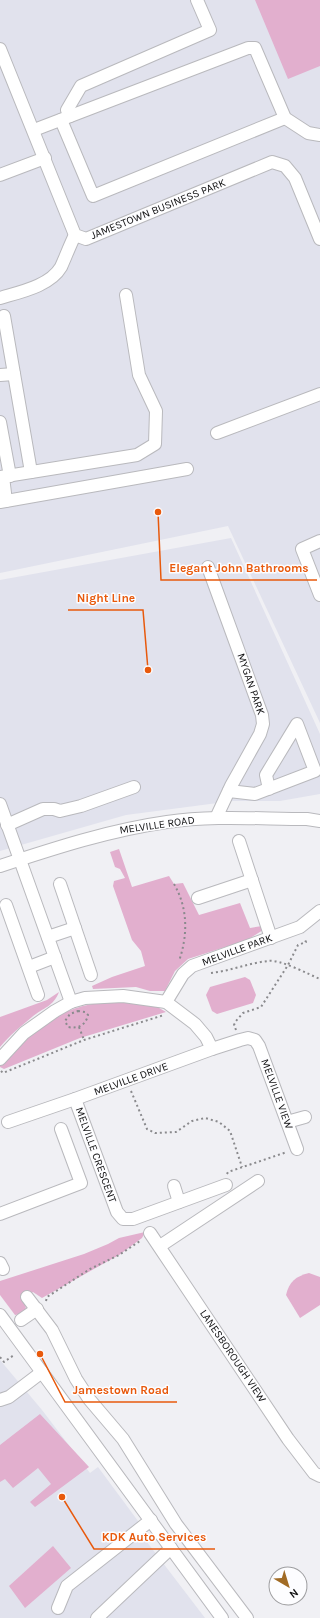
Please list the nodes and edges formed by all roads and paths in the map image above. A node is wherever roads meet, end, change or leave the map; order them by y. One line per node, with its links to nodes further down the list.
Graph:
1 (197, 0): 3 (street)
2 (0, 49): 5 (street, JAMESTOWN BUSINESS PARK)
3 (65, 118): 4 (street); 4 (street); 5 (street)
4 (285, 118): 6 (street)
5 (34, 130): 7 (street, JAMESTOWN BUSINESS PARK)
6 (320, 135)
7 (45, 158): 8 (street); 9 (street, JAMESTOWN BUSINESS PARK)
8 (0, 175)
9 (75, 235): 10 (street, JAMESTOWN BUSINESS PARK); 12 (street)
10 (320, 239)
11 (126, 295): 19 (street)
12 (0, 298)
13 (4, 316): 14 (street)
14 (14, 374): 15 (street); 21 (street)
15 (0, 375)
16 (320, 394): 18 (street)
17 (0, 422): 22 (street)
18 (217, 433)
19 (137, 455): 21 (street); 23 (street)
20 (187, 469): 23 (street)
21 (31, 472): 22 (street)
22 (4, 477): 24 (street)
23 (141, 477): 24 (street)
24 (3, 501)
25 (320, 541): 27 (street)
26 (208, 567): 30 (street, MYGAN PARK)
27 (320, 595)
28 (134, 787): 34 (street)
29 (269, 789): 29 (street); 30 (street)
30 (229, 791): 32 (street, MYGAN PARK)
31 (0, 804): 34 (street)
32 (216, 818): 33 (street, MELVILLE ROAD); 36 (street, MELVILLE ROAD)
33 (320, 821)
34 (7, 825): 36 (street)
35 (239, 841): 38 (street)
36 (19, 860): 37 (street, MELVILLE ROAD); 46 (street)
37 (0, 866)
38 (252, 880): 41 (street); 47 (street)
39 (60, 884): 45 (street)
40 (174, 884): 53 (path)
41 (198, 898)
42 (6, 905): 50 (street)
43 (320, 911): 44 (street, MELVILLE PARK)
44 (300, 927): 47 (street, MELVILLE PARK); 49 (path)
45 (75, 928): 46 (street); 52 (street)
46 (48, 937): 48 (street)
47 (271, 938): 53 (street, MELVILLE PARK)
48 (55, 957): 50 (street); 56 (street)
49 (288, 965): 51 (path); 54 (path); 61 (path)
50 (28, 967): 55 (street)
51 (210, 973)
52 (91, 975)
53 (181, 976): 57 (street, MELVILLE PARK)
54 (320, 979)
55 (38, 994)
56 (71, 1002): 57 (street); 64 (street)
57 (166, 1002): 58 (street)
58 (178, 1010): 60 (path); 63 (street)
59 (79, 1027): 59 (path); 60 (path)
60 (84, 1040): 65 (path)
61 (240, 1040): 62 (street, MELVILLE DRIVE); 63 (street, MELVILLE DRIVE)
62 (255, 1040): 70 (street, MELVILLE VIEW)
63 (212, 1049): 66 (street, MELVILLE DRIVE)
64 (0, 1059)
65 (3, 1073)
66 (127, 1080): 67 (street, MELVILLE DRIVE); 73 (path)
67 (76, 1099): 69 (street, MELVILLE DRIVE); 77 (street, MELVILLE CRESCENT)
68 (305, 1116): 70 (street)
69 (8, 1122)
70 (287, 1122): 72 (street, MELVILLE VIEW)
71 (61, 1129): 78 (street)
72 (297, 1149): 73 (path)
73 (242, 1167): 75 (path)
74 (258, 1181): 80 (street)
75 (226, 1185): 77 (street, MELVILLE CRESCENT)
76 (174, 1186): 77 (street)
77 (179, 1202)
78 (0, 1214)
79 (147, 1237): 80 (street, LANESBOROUGH VIEW); 82 (path)
80 (160, 1246): 90 (street, LANESBOROUGH VIEW)
81 (27, 1297): 83 (street)
82 (49, 1305)
83 (37, 1309): 85 (street); 96 (street)
84 (0, 1315): 88 (street)
85 (21, 1320)
86 (16, 1353): 87 (path)
87 (0, 1357)
88 (42, 1372): 89 (street); 91 (street)
89 (0, 1400)
90 (320, 1476)
91 (151, 1520): 92 (street); 93 (street)
92 (171, 1548): 94 (street); 95 (street)
93 (58, 1608)
94 (97, 1618)
95 (222, 1618)
96 (247, 1618)

